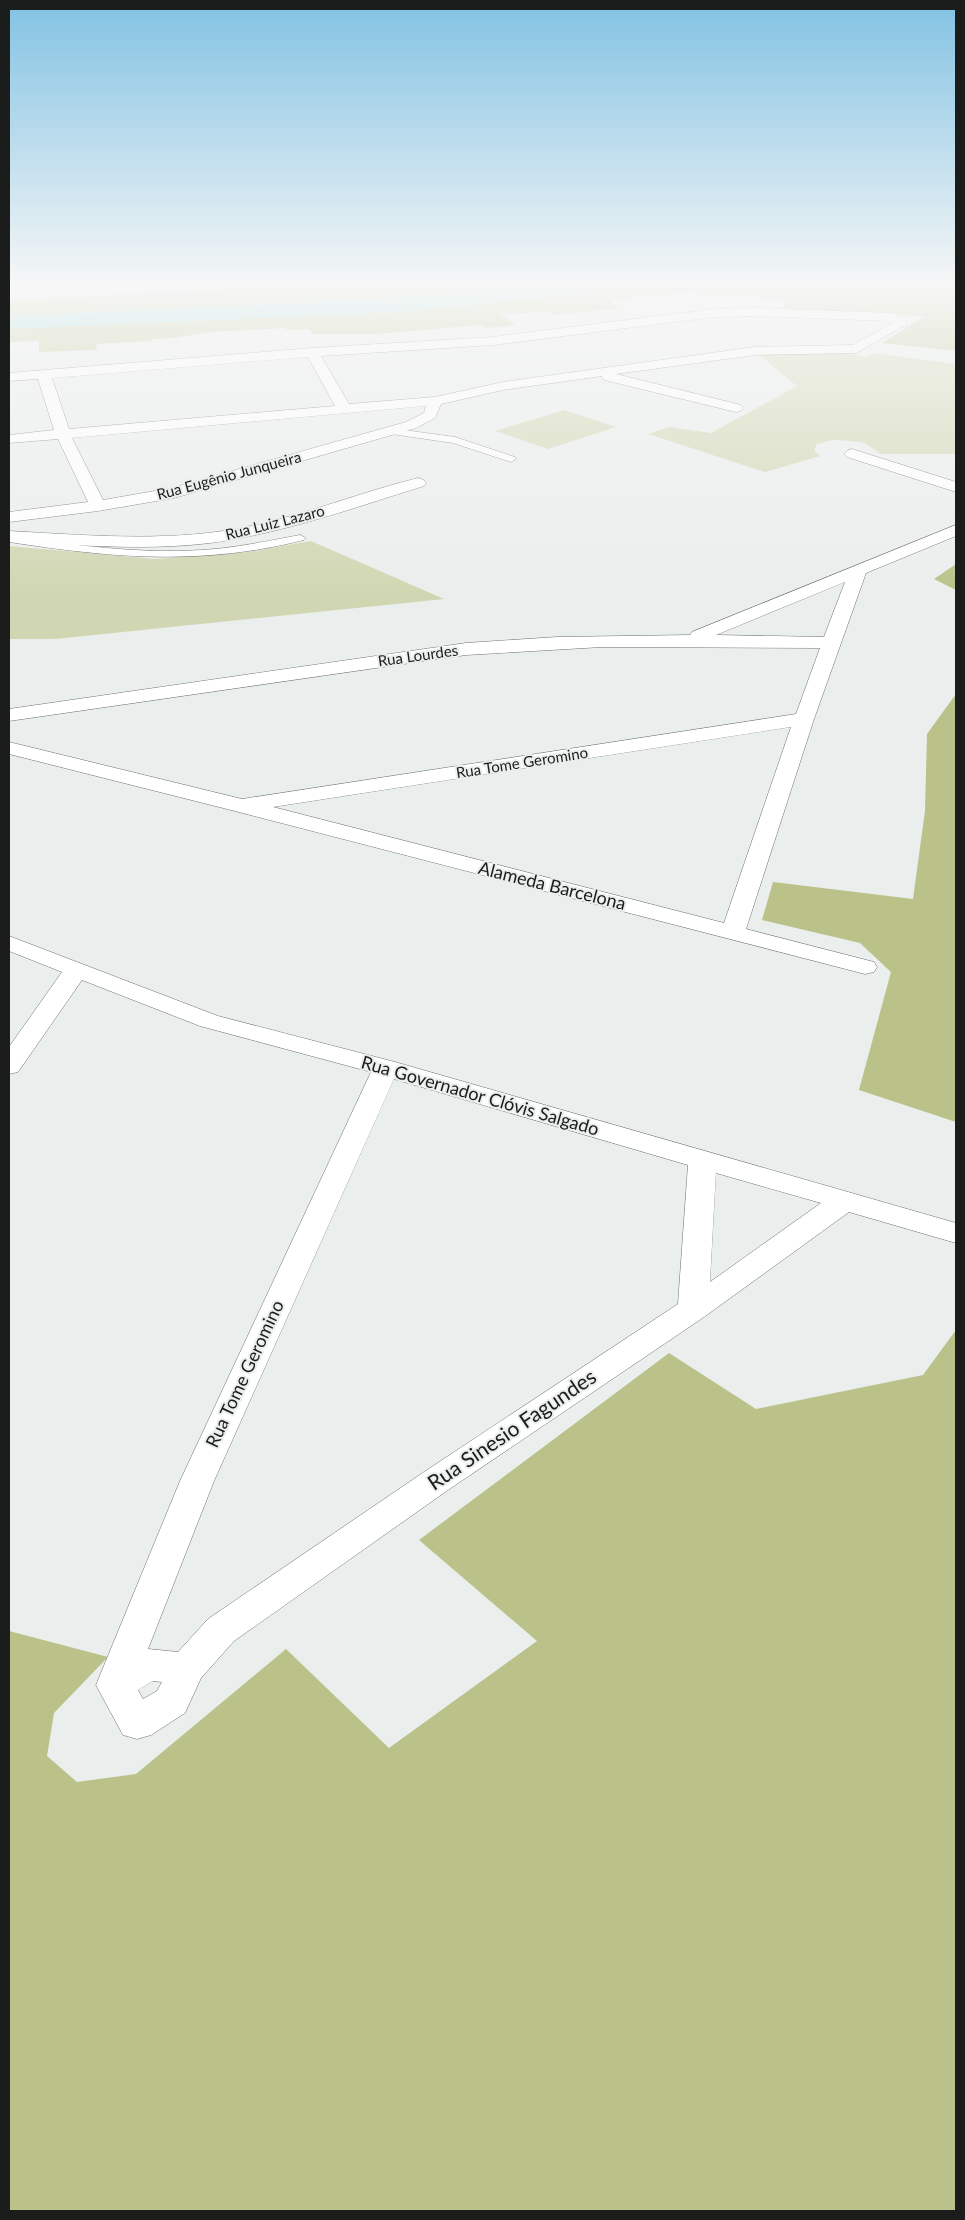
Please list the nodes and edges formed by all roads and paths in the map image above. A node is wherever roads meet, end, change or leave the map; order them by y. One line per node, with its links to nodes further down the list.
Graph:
1 (48, 386): 9 (street)
2 (331, 386): 7 (street)
3 (506, 386): 5 (street)
4 (645, 386): 6 (street)
5 (435, 402): 7 (street); 8 (street, Rua Eugênio Junqueira)
6 (736, 408)
7 (344, 410): 9 (street)
8 (389, 431): 12 (lane); 15 (street, Rua Eugênio Junqueira)
9 (63, 434): 10 (street); 15 (street)
10 (9, 439)
11 (852, 454): 14 (street)
12 (511, 458)
13 (418, 483): 18 (street, Rua Luiz Lazaro)
14 (956, 487)
15 (98, 506): 16 (street, Rua Eugênio Junqueira)
16 (9, 517)
17 (956, 530): 20 (street)
18 (9, 538): 19 (lane)
19 (300, 538)
20 (858, 571): 21 (street); 22 (street)
21 (688, 640): 22 (street, Rua Lourdes); 23 (street, Rua Lourdes)
22 (831, 643): 25 (street)
23 (51, 708): 24 (street, Rua Lourdes); 26 (street)
24 (9, 715)
25 (804, 719): 28 (street, Rua Tome Geromino); 29 (street)
26 (9, 740)
27 (9, 748): 28 (street, Alameda Barcelona)
28 (239, 805): 29 (street, Alameda Barcelona)
29 (733, 932): 31 (street, Alameda Barcelona)
30 (9, 943): 32 (street, Rua Governador Clóvis Salgado)
31 (865, 967)
32 (76, 970): 33 (street); 34 (street, Rua Governador Clóvis Salgado)
33 (9, 1066)
34 (386, 1068): 35 (street, Rua Governador Clóvis Salgado); 39 (street, Rua Tome Geromino)
35 (702, 1161): 36 (street, Rua Governador Clóvis Salgado); 38 (street)
36 (844, 1201): 37 (street, Rua Governador Clóvis Salgado); 38 (street, Rua Sinesio Fagundes)
37 (956, 1233)
38 (693, 1309): 39 (street, Rua Sinesio Fagundes)
39 (115, 1685)

